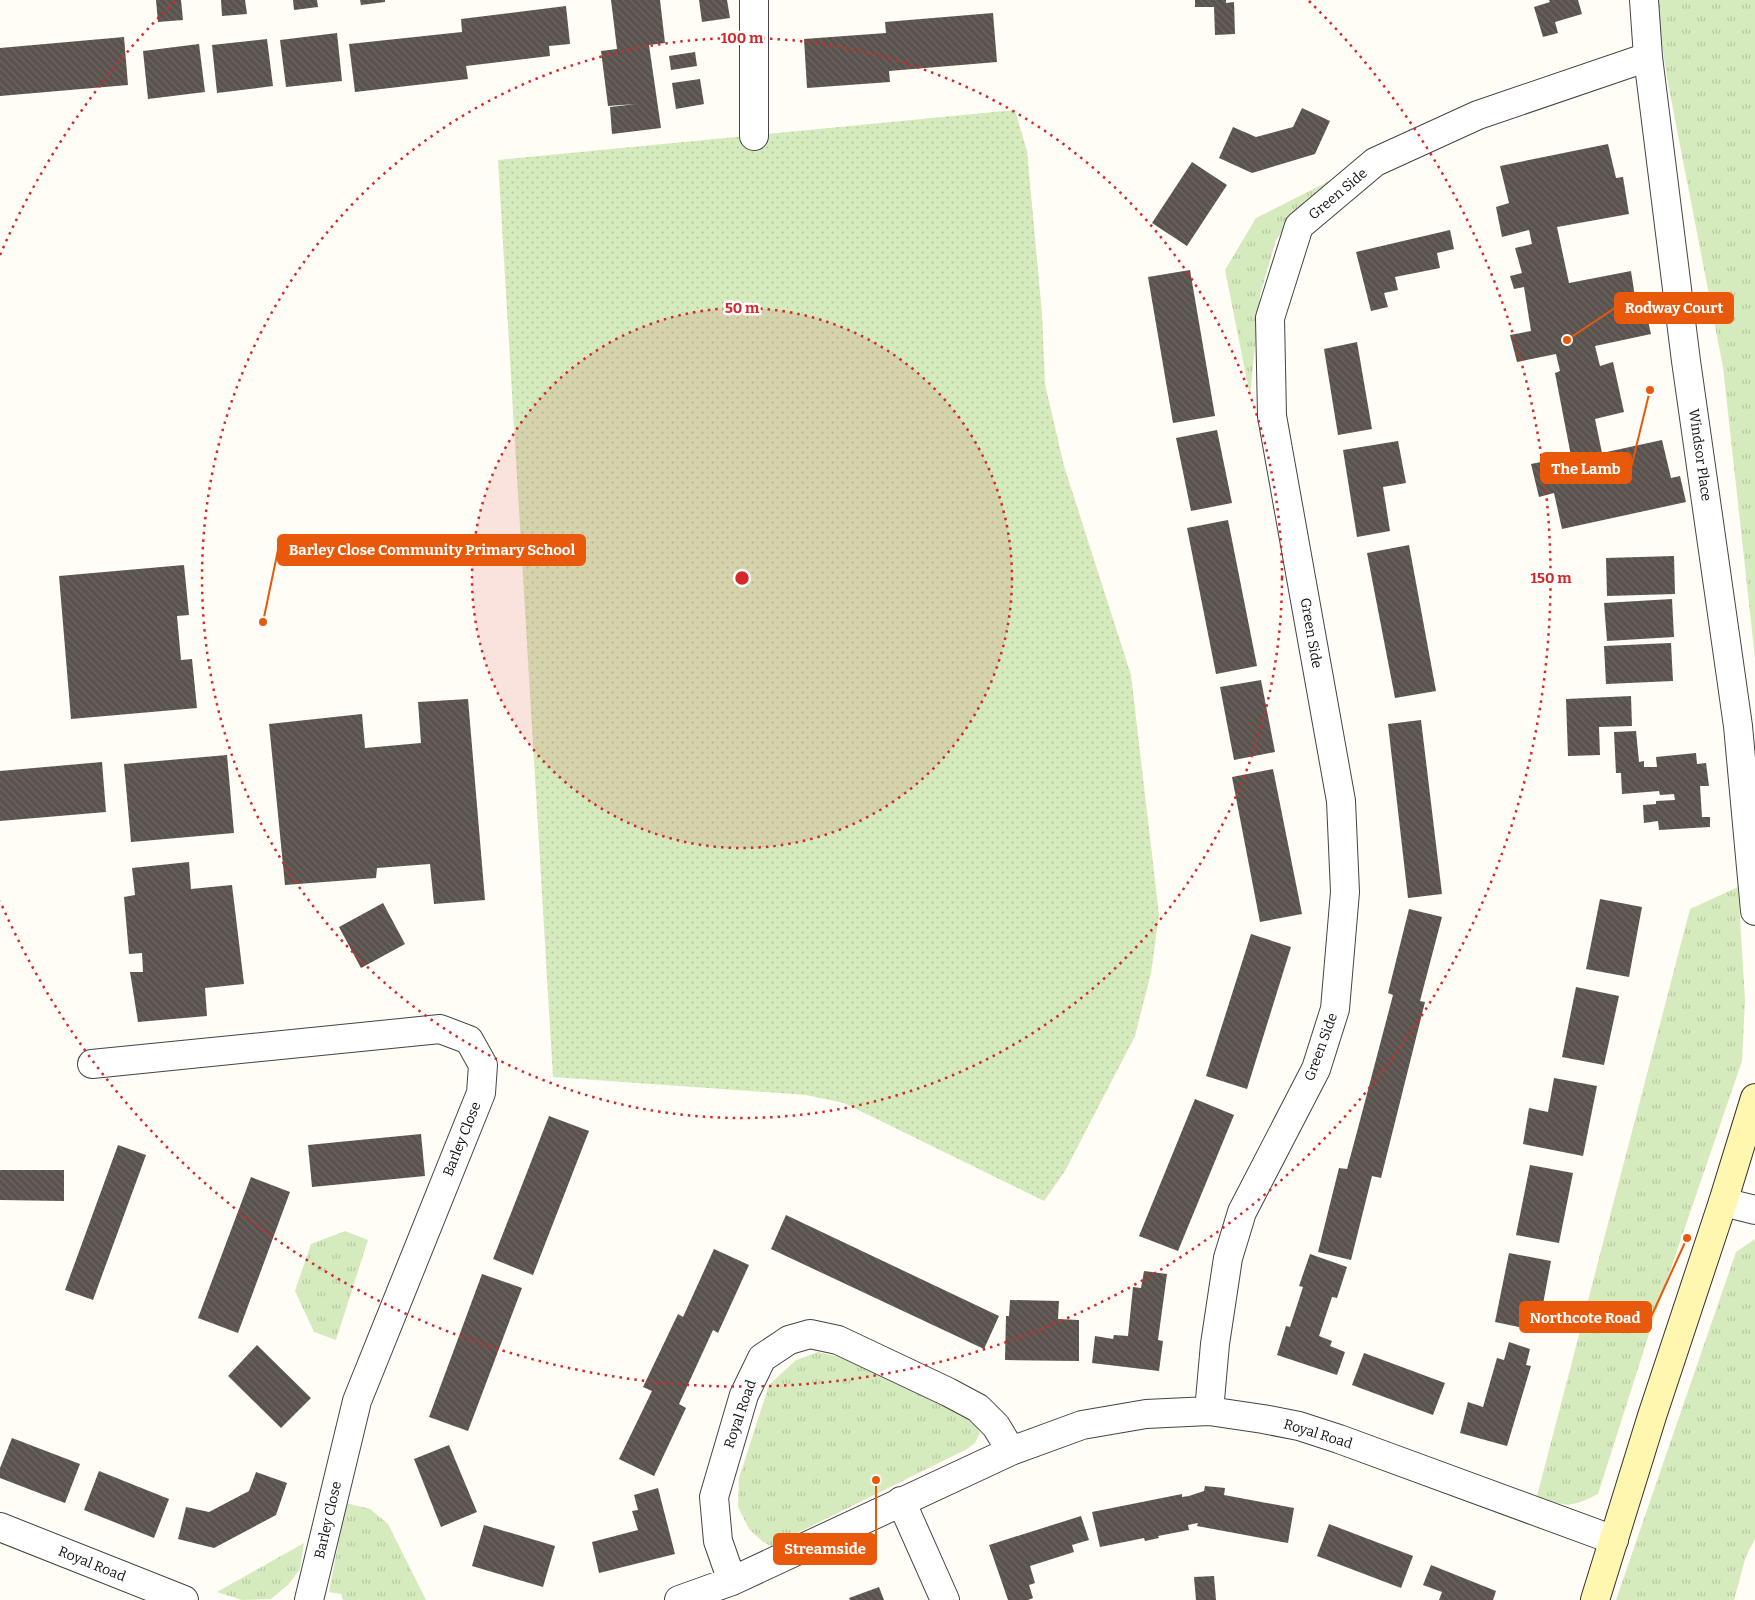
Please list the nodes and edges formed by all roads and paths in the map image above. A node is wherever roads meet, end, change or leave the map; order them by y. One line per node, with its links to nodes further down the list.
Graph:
1 (754, 0): 4 (street)
2 (1644, 0): 3 (street, Windsor Place)
3 (1648, 57): 5 (street, Windsor Place); 10 (street, Green Side)
4 (754, 136)
5 (1755, 911)
6 (92, 1064): 17 (street, Barley Close)
7 (1755, 1098): 8 (street)
8 (1724, 1202): 9 (street); 14 (street)
9 (1755, 1210)
10 (1209, 1411): 11 (street, Royal Road); 14 (street, Royal Road)
11 (1011, 1451): 12 (street, Royal Road); 15 (street, Royal Road)
12 (901, 1501): 15 (street, Royal Road); 19 (street)
13 (0, 1528): 16 (street, Royal Road)
14 (1614, 1540): 20 (street)
15 (732, 1581): 18 (street, Royal Road)
16 (184, 1600)
17 (309, 1600)
18 (679, 1600)
19 (944, 1600)
20 (1594, 1600)

